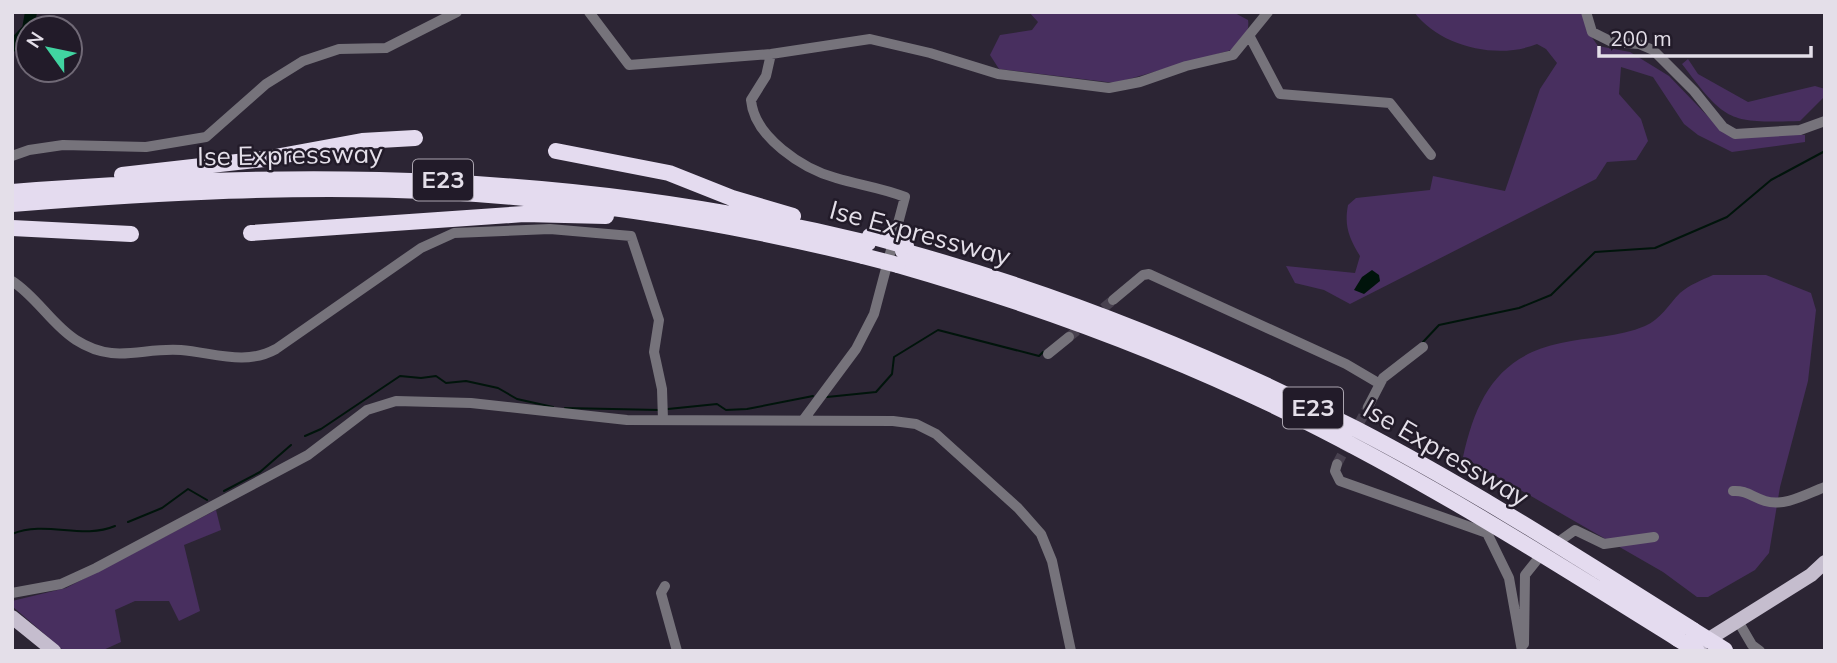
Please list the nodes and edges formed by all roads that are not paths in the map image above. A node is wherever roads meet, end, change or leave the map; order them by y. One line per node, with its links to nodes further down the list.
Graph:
1 (457, 12): 11 (street)
2 (589, 12): 6 (street)
3 (1268, 12): 5 (street)
4 (1586, 12): 7 (street)
5 (1250, 37): 6 (street); 10 (street)
6 (771, 54): 28 (street)
7 (1825, 121)
8 (415, 138): 12 (highway)
9 (556, 151): 18 (highway)
10 (1431, 155)
11 (12, 156)
12 (12, 191): 18 (highway, Ise Expressway / E23)
13 (12, 204): 14 (highway, Ise Expressway / E23)
14 (727, 226): 16 (highway); 18 (highway, Ise Expressway / E23)
15 (12, 228): 17 (highway)
16 (251, 233)
17 (131, 234)
18 (867, 245): 19 (highway, Ise Expressway, bridge)
19 (902, 254): 42 (highway, Ise Expressway / E23, bridge); 46 (highway, Ise Expressway / E23, bridge)
20 (12, 281): 27 (street)
21 (1113, 300): 25 (street)
22 (1069, 337): 24 (street)
23 (1423, 347): 25 (street)
24 (1048, 354)
25 (1380, 384): 26 (street)
26 (1368, 407)
27 (663, 413): 28 (street); 37 (street)
28 (804, 419): 44 (street)
29 (1337, 464): 41 (street)
30 (1825, 487): 31 (street)
31 (1733, 491)
32 (1654, 537): 33 (street)
33 (1561, 540)
34 (1537, 560): 41 (street)
35 (1825, 562): 39 (main road)
36 (665, 586): 43 (street)
37 (12, 593)
38 (12, 617): 40 (main road)
39 (1738, 621): 45 (main road); 47 (street)
40 (48, 649)
41 (1522, 650)
42 (1726, 650)
43 (677, 651)
44 (1071, 651)
45 (1691, 651)
46 (1697, 651)
47 (1760, 651)

